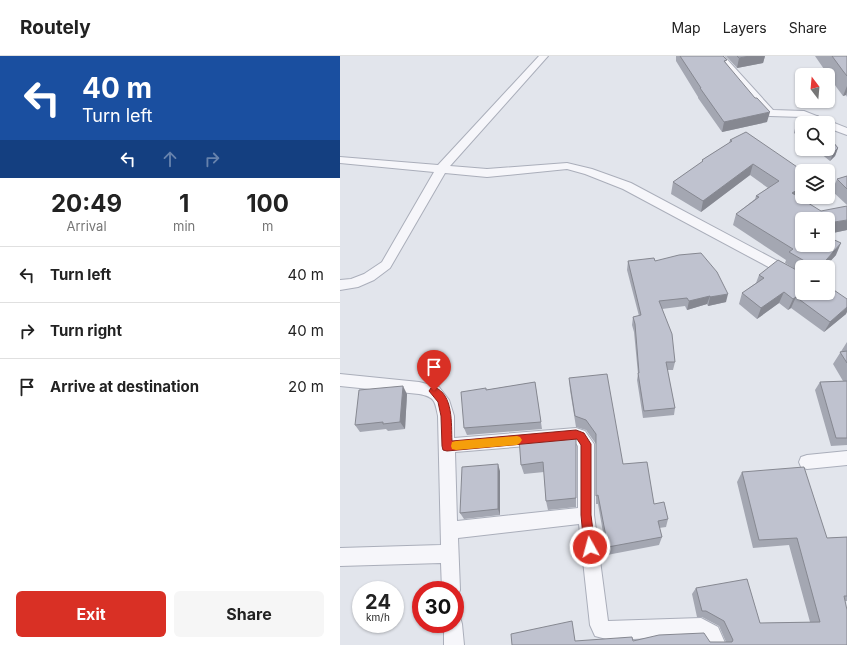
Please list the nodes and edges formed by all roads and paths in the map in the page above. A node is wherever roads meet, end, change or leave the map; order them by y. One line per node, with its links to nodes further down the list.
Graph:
1 (544, 56): 7 (street)
2 (719, 56): 3 (street)
3 (809, 116)
4 (835, 127): 5 (street)
5 (847, 132)
6 (340, 160): 7 (street)
7 (442, 168): 8 (street); 9 (street)
8 (795, 276)
9 (340, 285)
10 (340, 380): 11 (street)
11 (447, 446): 14 (street); 15 (street)
12 (847, 458): 13 (street)
13 (808, 462)
14 (586, 515): 15 (street); 21 (street)
15 (449, 530): 16 (street)
16 (450, 554): 17 (street); 18 (street)
17 (340, 557)
18 (452, 581)
19 (453, 633): 20 (street)
20 (454, 645)
21 (716, 645)

